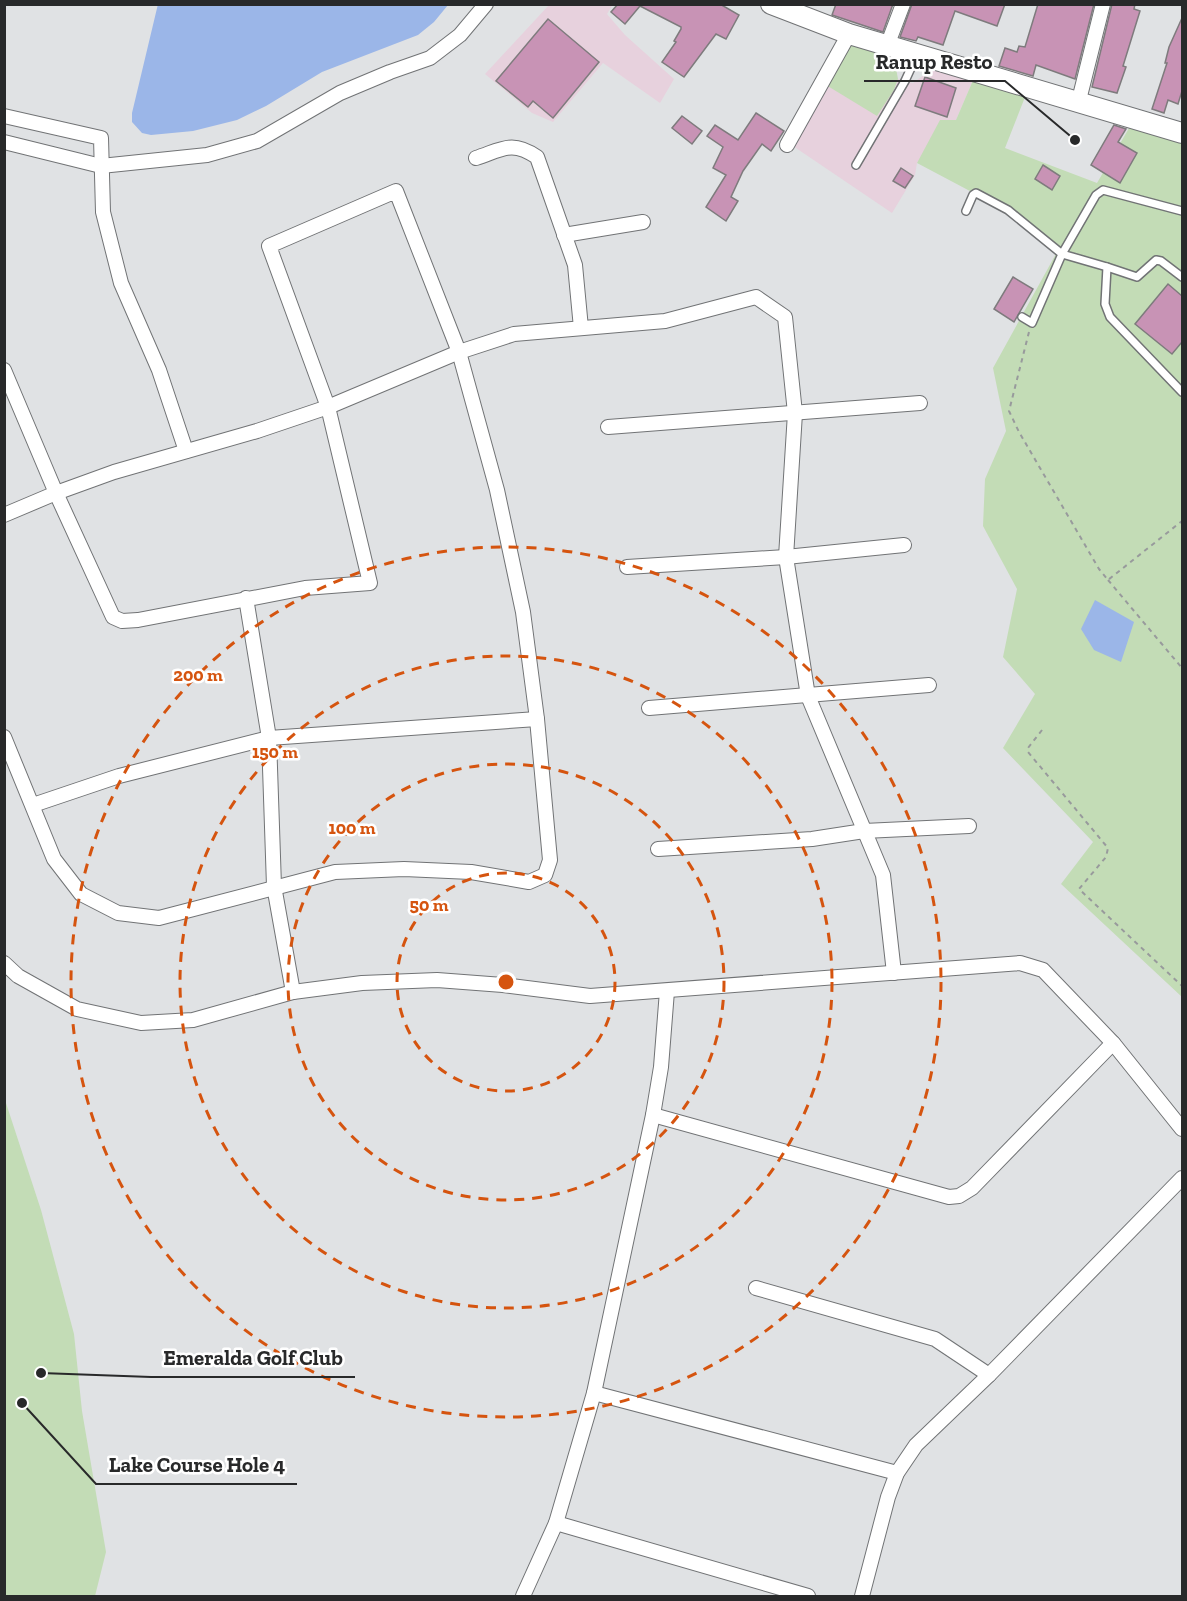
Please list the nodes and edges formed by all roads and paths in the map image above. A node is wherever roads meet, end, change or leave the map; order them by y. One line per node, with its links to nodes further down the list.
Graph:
1 (486, 4): 15 (street)
2 (771, 4): 5 (main road)
3 (903, 4): 6 (street)
4 (1103, 4): 8 (street)
5 (849, 34): 6 (main road); 12 (street)
6 (887, 46): 7 (main road)
7 (918, 55): 8 (main road); 14 (lane)
8 (1078, 104): 10 (main road)
9 (4, 116): 15 (street)
10 (1182, 133)
11 (4, 142): 15 (street)
12 (787, 145)
13 (476, 158): 19 (street)
14 (856, 165)
15 (101, 166): 33 (street)
16 (966, 211): 20 (lane)
17 (1182, 211): 20 (lane)
18 (643, 222): 19 (street)
19 (564, 235): 25 (street)
20 (1062, 254): 21 (lane); 24 (lane)
21 (1107, 267): 22 (lane); 28 (lane)
22 (1182, 278)
23 (1022, 317): 24 (lane)
24 (1032, 323): 40 (path)
25 (581, 328): 26 (street); 31 (street)
26 (459, 352): 30 (street); 30 (street); 46 (street)
27 (4, 370): 34 (street)
28 (1182, 392)
29 (920, 403): 31 (street)
30 (328, 407): 33 (street); 41 (street)
31 (795, 413): 32 (street); 38 (street)
32 (608, 427)
33 (186, 451): 34 (street)
34 (56, 492): 35 (street); 41 (street)
35 (4, 515)
36 (1182, 521): 40 (path)
37 (903, 545): 38 (street)
38 (786, 557): 39 (street); 44 (street)
39 (627, 567)
40 (1108, 580): 42 (path)
41 (246, 598): 49 (street)
42 (1182, 668)
43 (929, 685): 44 (street)
44 (808, 696): 45 (street); 52 (street)
45 (649, 708)
46 (537, 719): 49 (street); 54 (street)
47 (1042, 730): 57 (path)
48 (4, 736): 50 (street)
49 (269, 738): 50 (street); 54 (street)
50 (33, 805): 54 (street)
51 (969, 826): 52 (street)
52 (864, 831): 53 (street); 56 (street)
53 (658, 849)
54 (274, 886): 59 (street)
55 (4, 963): 59 (street)
56 (894, 974): 58 (street); 60 (street)
57 (1182, 986)
58 (667, 991): 59 (street); 61 (street)
59 (293, 992)
60 (1113, 1043): 61 (street); 62 (street)
61 (653, 1115): 66 (street)
62 (1182, 1129)
63 (1182, 1178): 65 (street)
64 (756, 1288): 65 (street)
65 (989, 1374): 67 (street)
66 (594, 1393): 67 (street); 68 (street)
67 (897, 1473): 71 (street)
68 (556, 1523): 69 (street); 70 (street)
69 (523, 1596)
70 (808, 1596)
71 (862, 1596)

